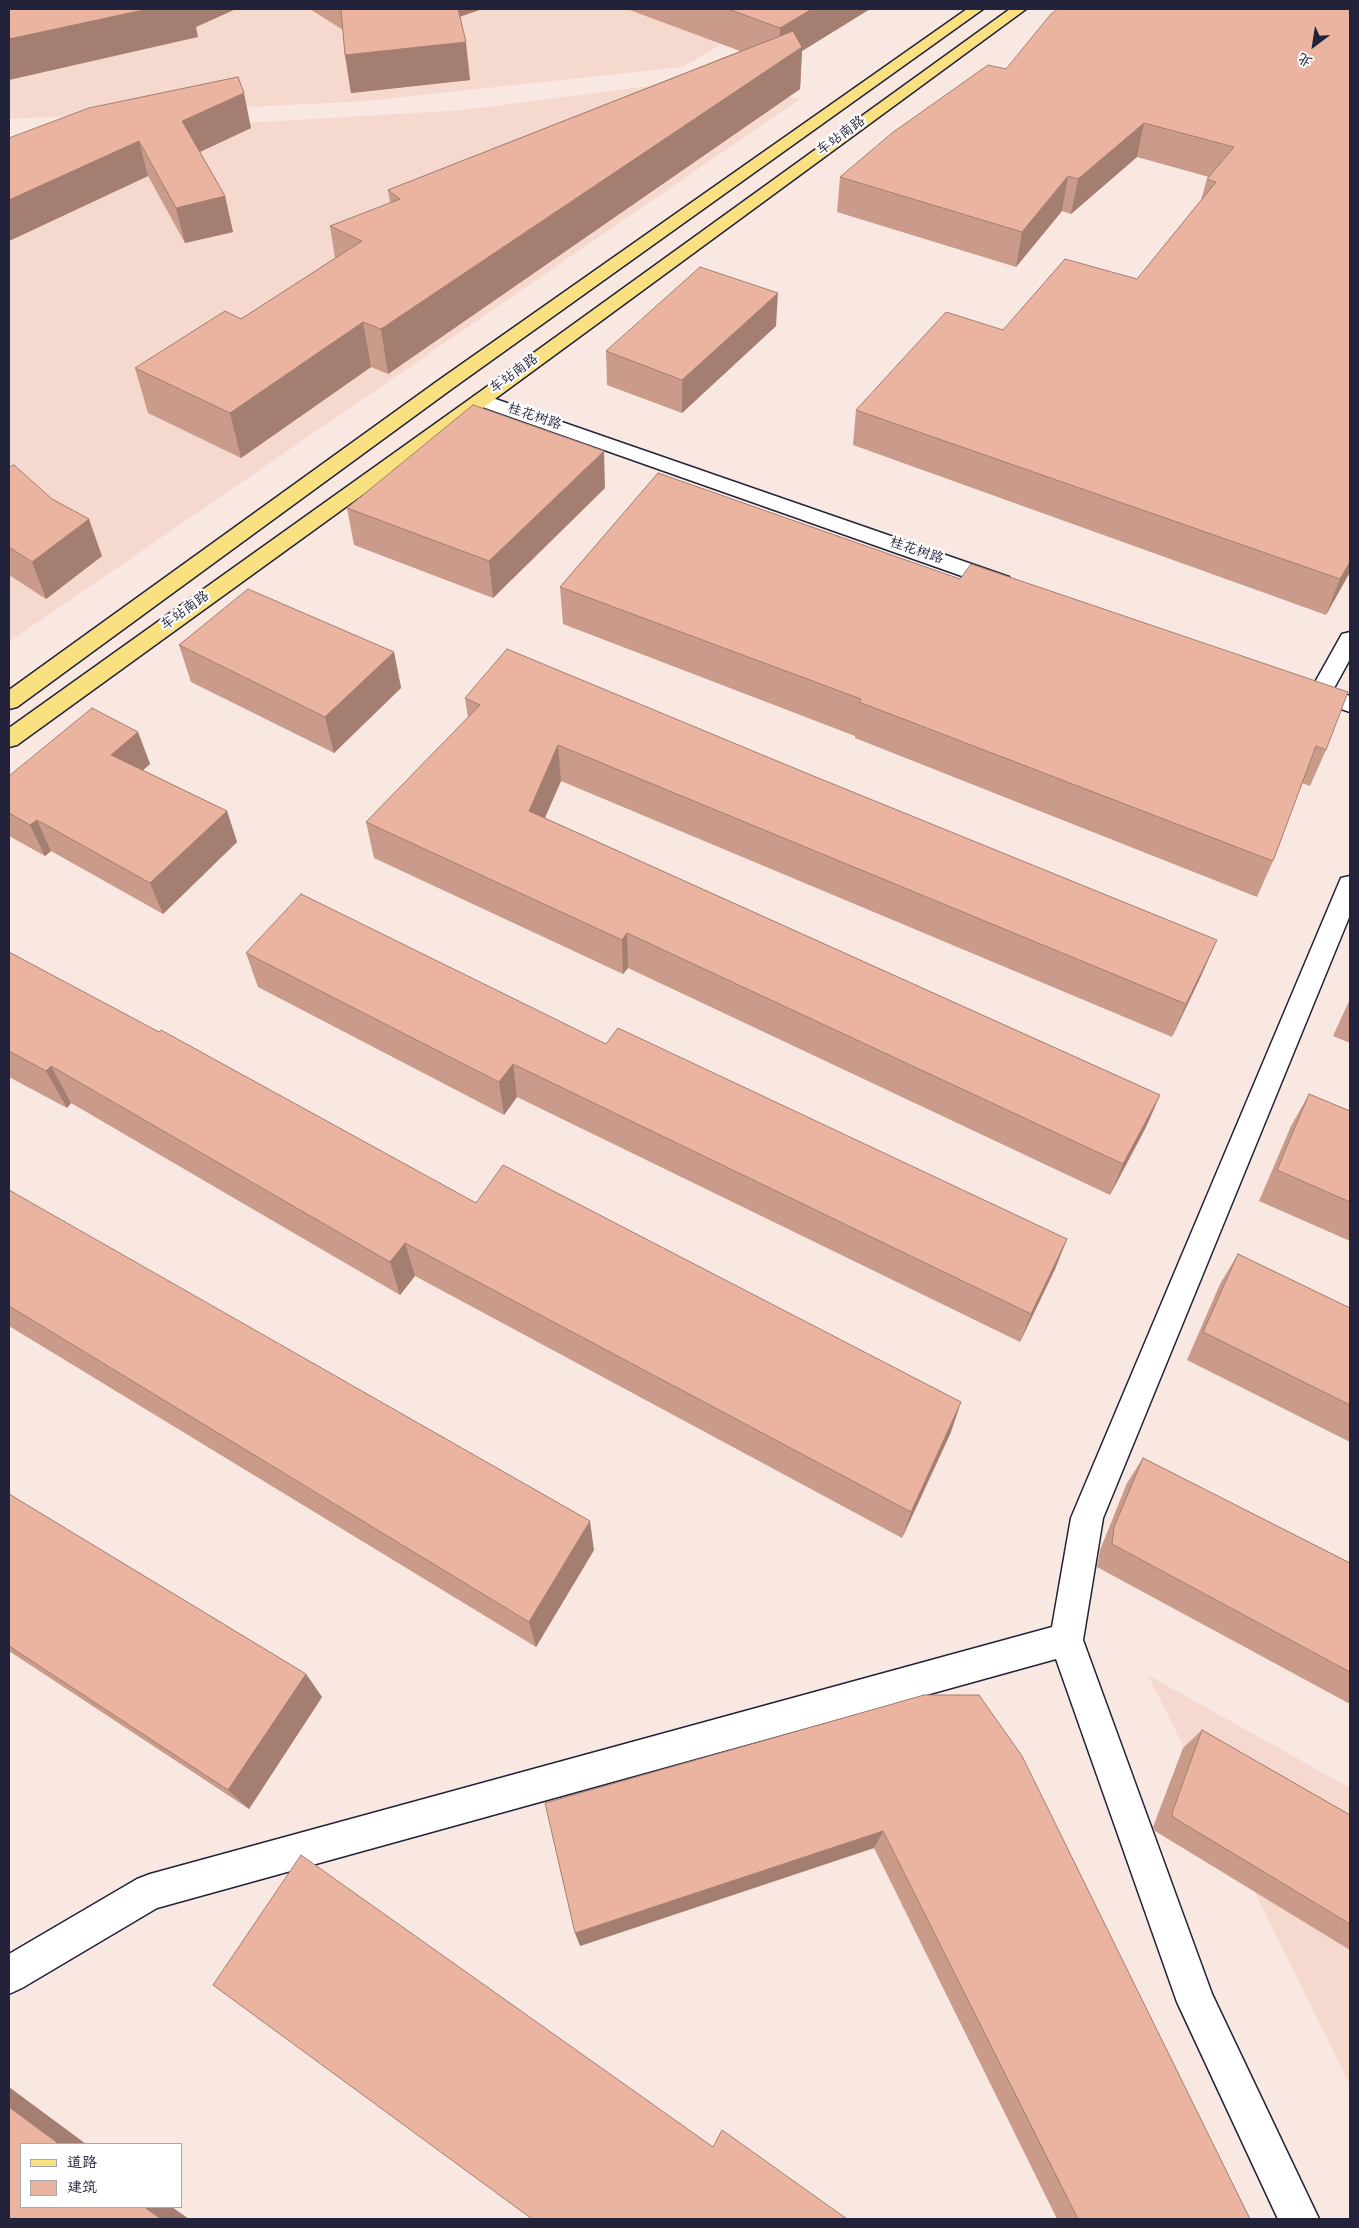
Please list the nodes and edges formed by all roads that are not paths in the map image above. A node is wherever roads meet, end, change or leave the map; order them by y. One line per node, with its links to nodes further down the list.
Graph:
1 (976, 9): 8 (main road, 车站南路)
2 (1018, 9): 3 (main road, 车站南路)
3 (481, 400): 4 (street, 桂花树路); 10 (main road, 车站南路)
4 (1019, 588)
5 (1350, 639): 7 (street)
6 (1292, 684): 7 (street)
7 (1320, 694): 9 (street)
8 (9, 701)
9 (1350, 704)
10 (9, 739)
11 (1350, 885): 12 (street)
12 (1066, 1640): 13 (street); 14 (street)
13 (9, 1976)
14 (1298, 2219)

